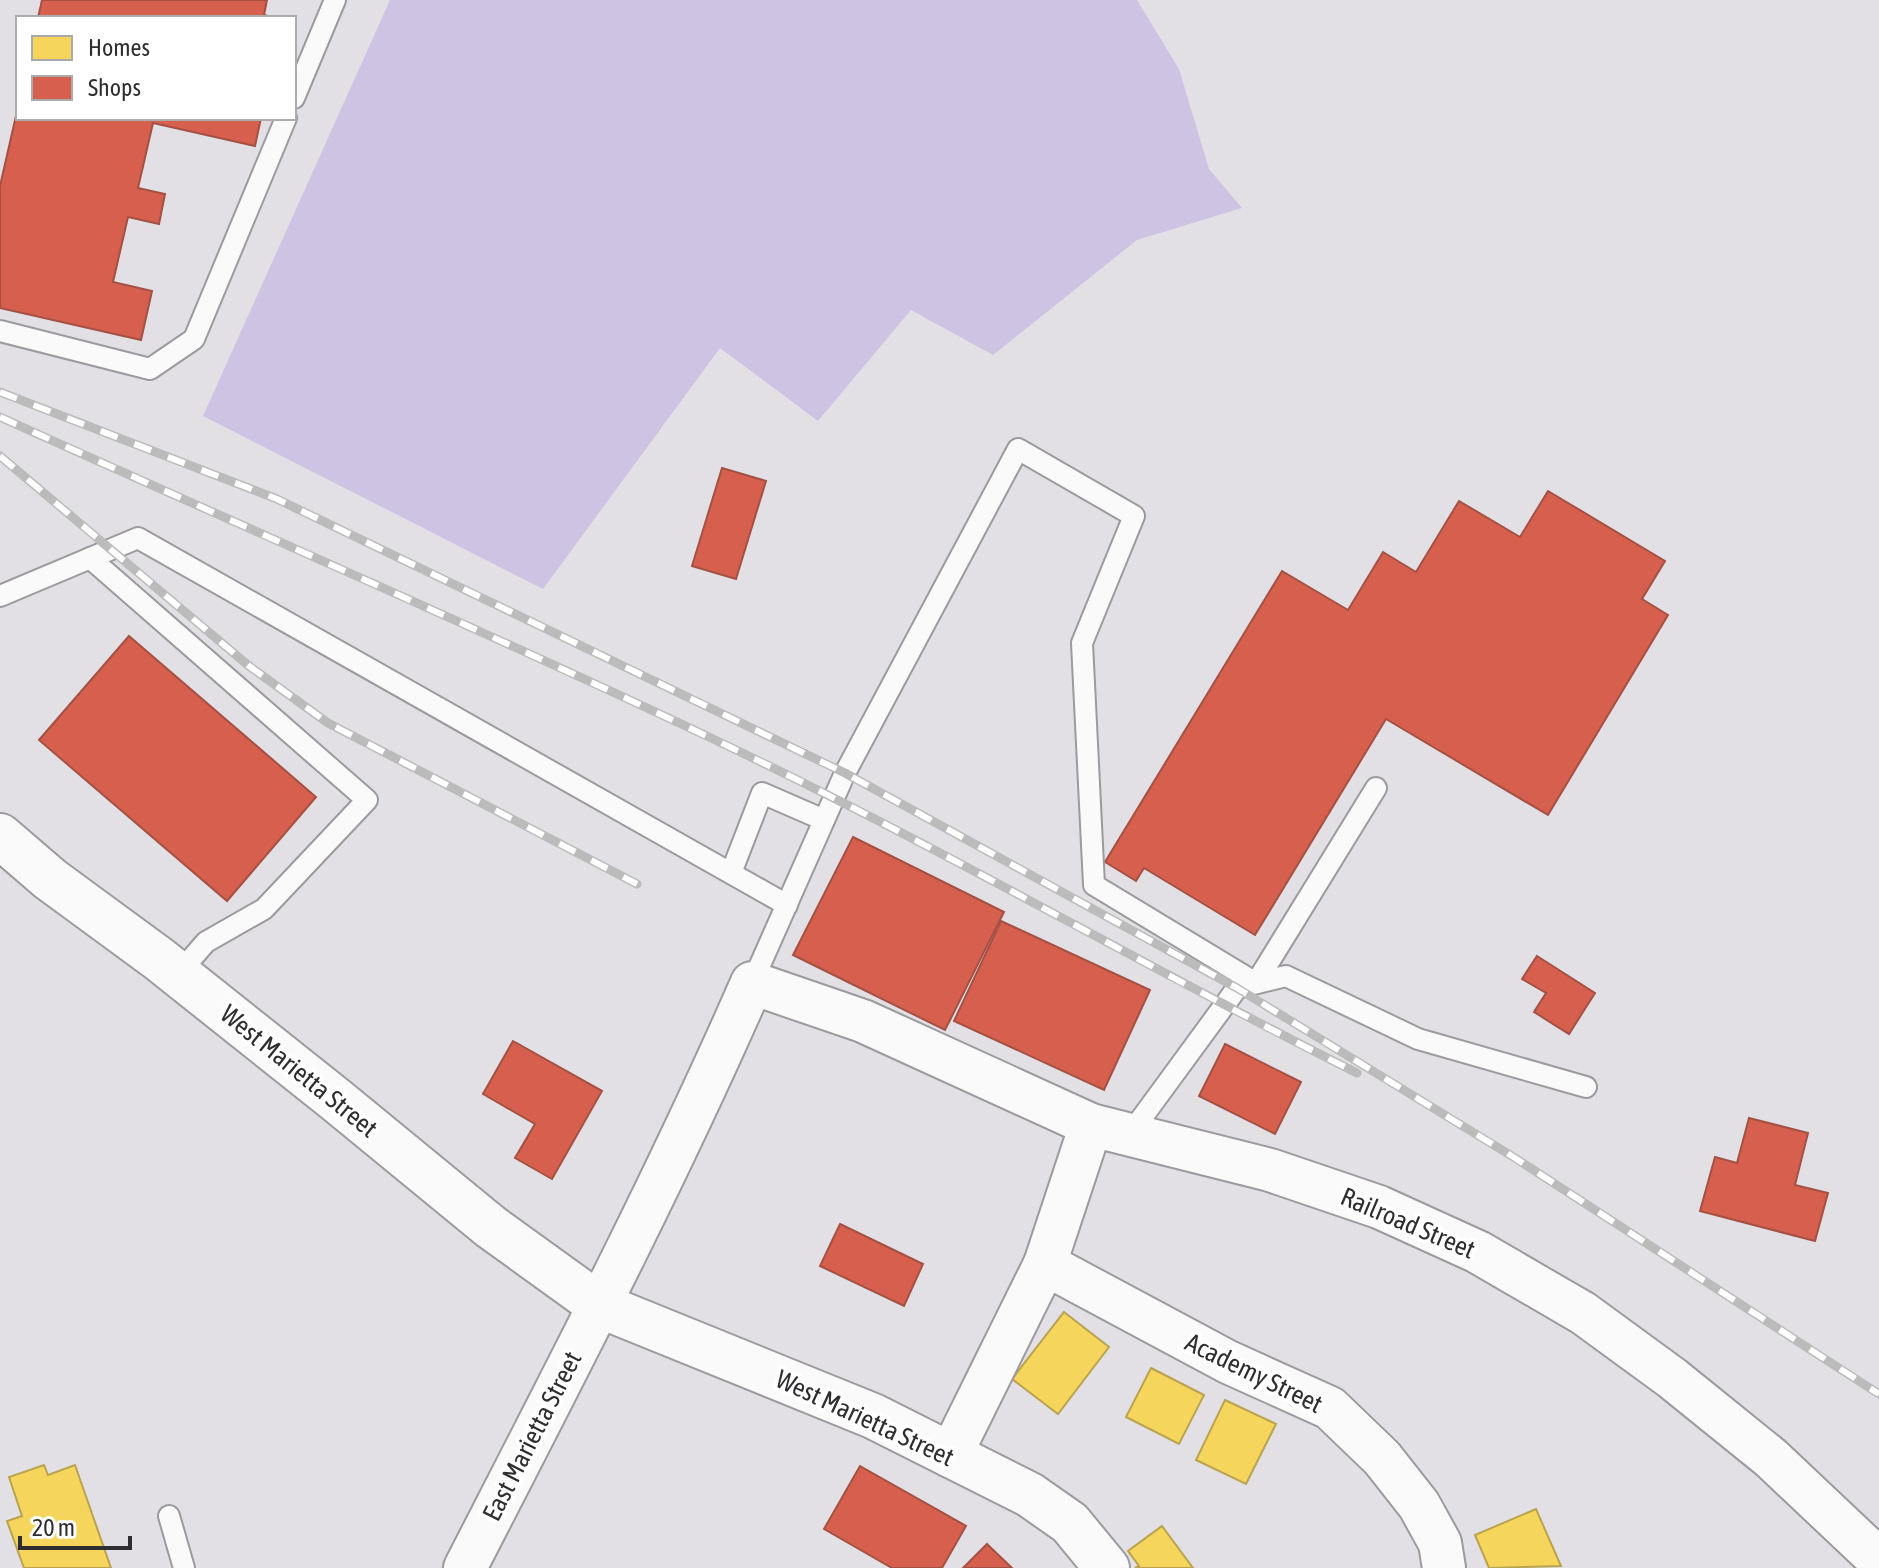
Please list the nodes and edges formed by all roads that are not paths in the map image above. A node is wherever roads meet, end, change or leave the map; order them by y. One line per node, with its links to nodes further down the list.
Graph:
1 (335, 0): 2 (lane)
2 (296, 93)
3 (285, 120): 4 (lane)
4 (0, 331)
5 (90, 558): 6 (lane); 10 (lane); 12 (lane)
6 (0, 596)
7 (1376, 788): 14 (lane)
8 (824, 820): 10 (lane); 11 (lane); 14 (lane)
9 (0, 836): 12 (street, West Marietta Street)
10 (731, 873): 11 (lane)
11 (787, 905): 13 (lane)
12 (178, 974): 18 (street, West Marietta Street)
13 (752, 983): 16 (street, Railroad Street); 18 (street)
14 (1256, 983): 15 (lane); 16 (lane)
15 (1586, 1087)
16 (1110, 1130): 17 (street); 21 (street, Railroad Street)
17 (1045, 1264): 19 (street); 25 (street, Academy Street)
18 (599, 1305): 19 (street, West Marietta Street); 23 (street, East Marietta Street)
19 (950, 1456): 24 (street, West Marietta Street)
20 (169, 1516): 22 (lane)
21 (1879, 1560)
22 (184, 1568)
23 (465, 1568)
24 (1107, 1568)
25 (1444, 1568)

